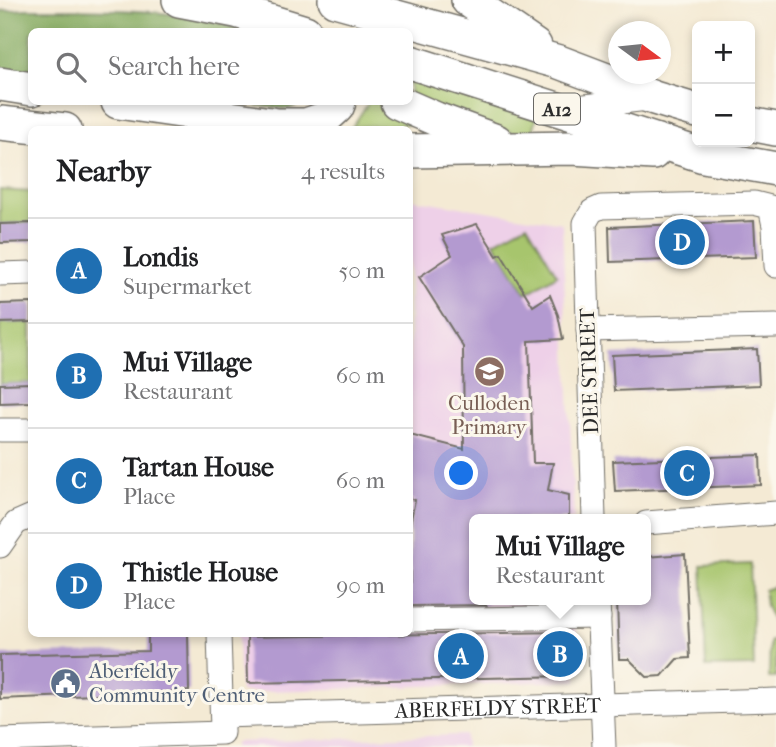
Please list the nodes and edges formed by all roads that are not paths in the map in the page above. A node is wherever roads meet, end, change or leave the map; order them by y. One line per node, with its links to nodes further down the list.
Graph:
1 (179, 0): 4 (highway)
2 (335, 0): 5 (highway, A12)
3 (468, 0): 5 (highway, A12)
4 (291, 28)
5 (559, 62): 9 (highway, A12)
6 (413, 63): 13 (highway, A12)
7 (0, 84): 8 (highway)
8 (28, 88)
9 (654, 99): 13 (street); 14 (highway, A12)
10 (139, 105): 11 (highway)
11 (338, 105)
12 (404, 105): 19 (highway)
13 (556, 109): 21 (highway, A12)
14 (692, 110)
15 (0, 123): 17 (highway)
16 (755, 125): 18 (highway)
17 (28, 126)
18 (776, 129)
19 (515, 148): 20 (highway, A12); 21 (highway, A12)
20 (413, 151)
21 (704, 156): 22 (highway, A12)
22 (776, 169)
23 (776, 266): 27 (street, DEE STREET)
24 (28, 273): 25 (street)
25 (0, 274)
26 (776, 326): 27 (street)
27 (588, 330): 31 (street, DEE STREET)
28 (0, 430): 29 (street)
29 (28, 430)
30 (776, 513): 33 (street)
31 (594, 514)
32 (28, 518): 34 (street)
33 (651, 523)
34 (0, 546)
35 (598, 608): 36 (street); 39 (street)
36 (413, 620)
37 (219, 637): 40 (street)
38 (776, 700): 39 (street, ABERFELDY STREET)
39 (603, 705): 40 (street, ABERFELDY STREET); 43 (street)
40 (222, 732): 42 (street, ABERFELDY STREET)
41 (0, 740): 42 (street, ABERFELDY STREET)
42 (35, 743)
43 (604, 747)

